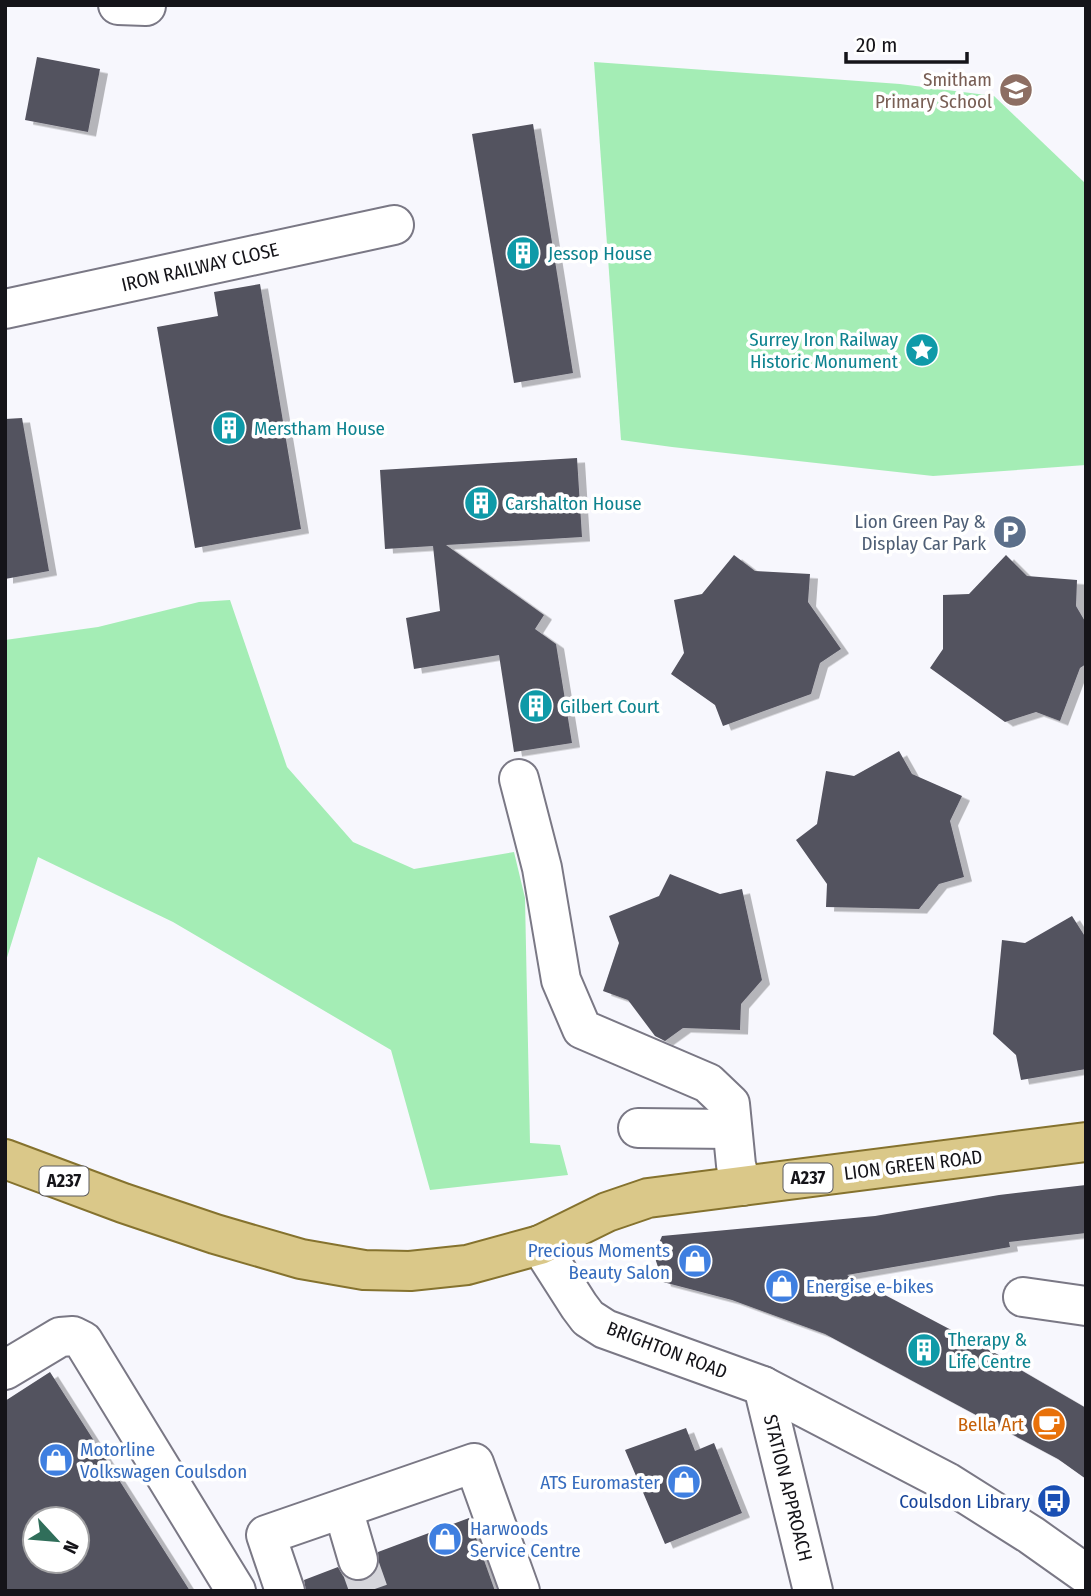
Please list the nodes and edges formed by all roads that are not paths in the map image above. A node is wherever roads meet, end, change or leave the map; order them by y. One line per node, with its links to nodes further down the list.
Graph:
1 (394, 225): 2 (street, IRON RAILWAY CLOSE)
2 (5, 309)
3 (519, 779): 5 (street)
4 (638, 1128): 5 (street)
5 (731, 1129): 8 (street)
6 (1086, 1142): 8 (main road, LION GREEN ROAD / A237)
7 (5, 1158): 9 (main road, A237)
8 (742, 1186): 9 (main road, LION GREEN ROAD / A237)
9 (540, 1245): 13 (street, BRIGHTON ROAD)
10 (1023, 1297): 11 (street)
11 (1086, 1306)
12 (5, 1370): 17 (street)
13 (763, 1386): 16 (street, BRIGHTON ROAD); 20 (street, STATION APPROACH)
14 (342, 1509): 15 (street); 18 (street); 19 (street)
15 (358, 1560)
16 (1086, 1574)
17 (236, 1591)
18 (285, 1591)
19 (520, 1591)
20 (813, 1591)

